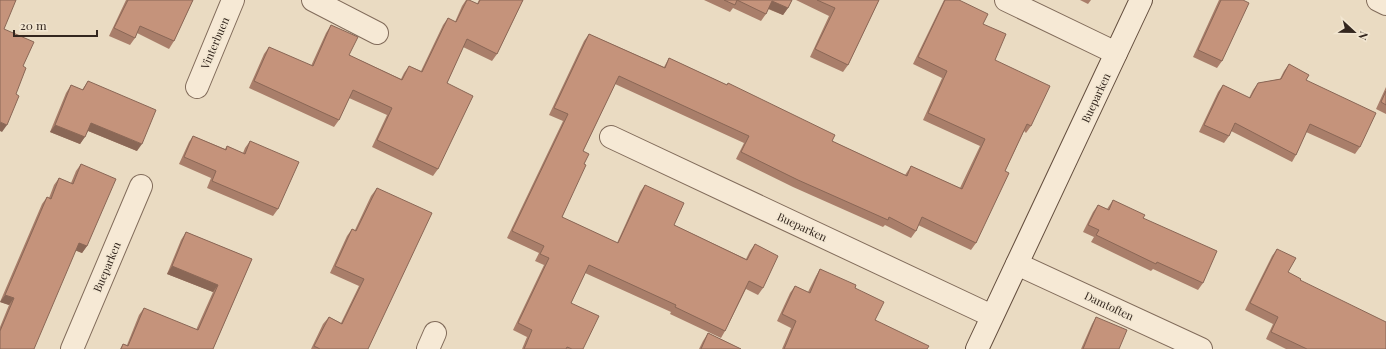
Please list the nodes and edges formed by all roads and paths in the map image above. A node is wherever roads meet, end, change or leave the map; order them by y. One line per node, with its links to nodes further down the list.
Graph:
1 (233, 0): 9 (street, Vinterbuen)
2 (313, 0): 7 (street)
3 (1006, 0): 8 (street)
4 (1141, 0): 8 (street, Bueparken)
5 (1378, 0): 6 (street)
6 (1386, 4)
7 (377, 33)
8 (1116, 54): 12 (street, Bueparken)
9 (197, 87)
10 (611, 137): 13 (street, Bueparken)
11 (141, 186): 14 (street, Bueparken)
12 (1017, 264): 13 (street, Bueparken); 16 (street, Damtoften)
13 (992, 316): 15 (street, Bueparken)
14 (72, 349)
15 (977, 349)
16 (1201, 349)

